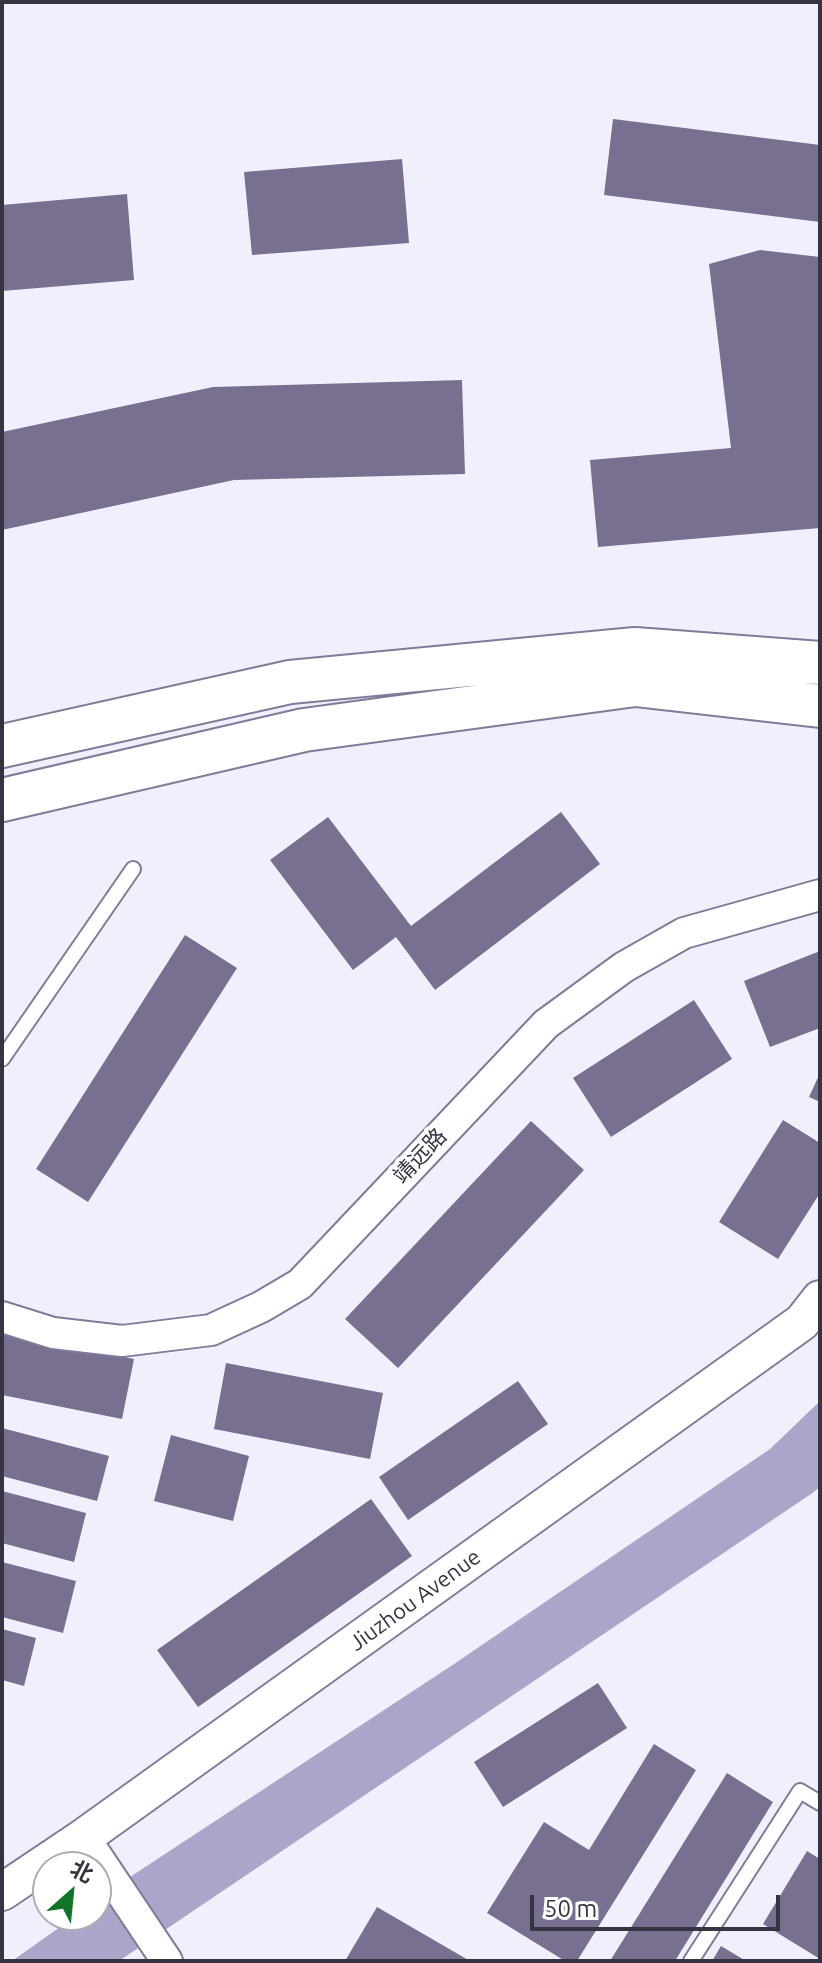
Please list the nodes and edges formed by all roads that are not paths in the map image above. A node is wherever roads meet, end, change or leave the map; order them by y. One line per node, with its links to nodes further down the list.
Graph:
1 (820, 663): 3 (main road)
2 (820, 706): 4 (main road)
3 (2, 746)
4 (2, 800)
5 (133, 869): 7 (lane)
6 (820, 895): 9 (street, 靖远路)
7 (2, 1059)
8 (820, 1299): 11 (street, Jiuzhou Avenue)
9 (2, 1317)
10 (820, 1803): 14 (lane)
11 (92, 1850): 12 (street, Jiuzhou Avenue); 13 (street)
12 (2, 1892)
13 (162, 1953)
14 (691, 1961)

